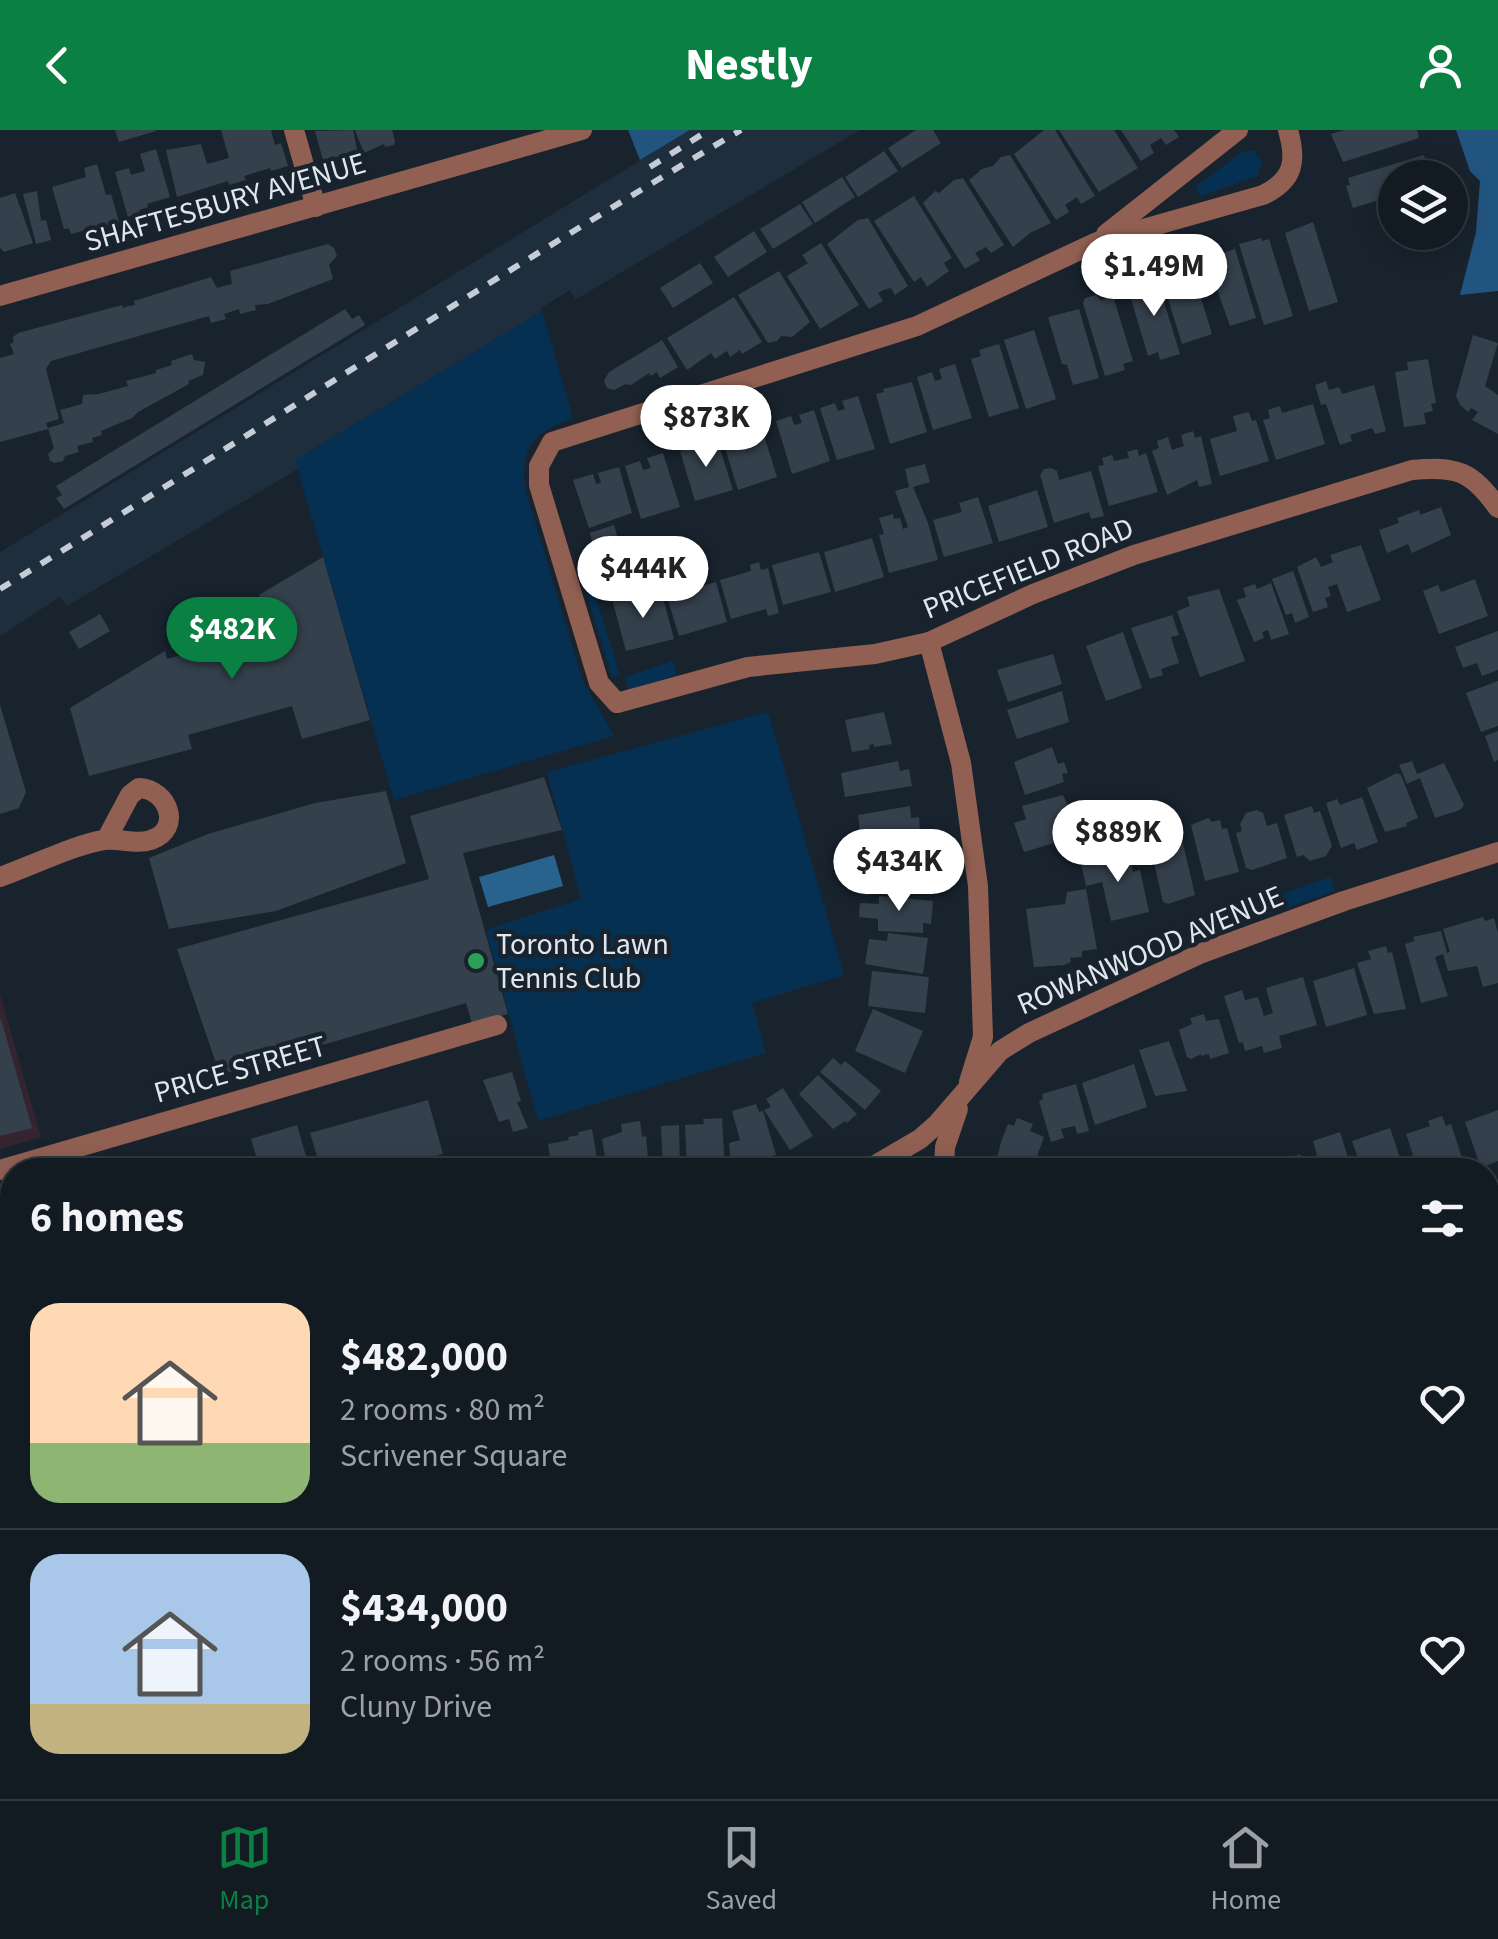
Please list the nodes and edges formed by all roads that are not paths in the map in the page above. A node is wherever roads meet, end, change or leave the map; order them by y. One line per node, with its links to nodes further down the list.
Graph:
1 (294, 130): 5 (street)
2 (582, 130): 5 (street, SHAFTESBURY AVENUE)
3 (1238, 130): 6 (street)
4 (1288, 130): 6 (street)
5 (316, 207): 7 (street, SHAFTESBURY AVENUE)
6 (1097, 242): 9 (street, PRICEFIELD ROAD)
7 (0, 296)
8 (1498, 508): 9 (street, PRICEFIELD ROAD)
9 (930, 642): 14 (street)
10 (106, 840): 12 (street)
11 (1498, 852): 14 (street, ROWANWOOD AVENUE)
12 (0, 878)
13 (497, 1026): 15 (street, PRICE STREET)
14 (966, 1090): 16 (street, ROWANWOOD AVENUE); 17 (street)
15 (41, 1158)
16 (887, 1158)
17 (945, 1158)

